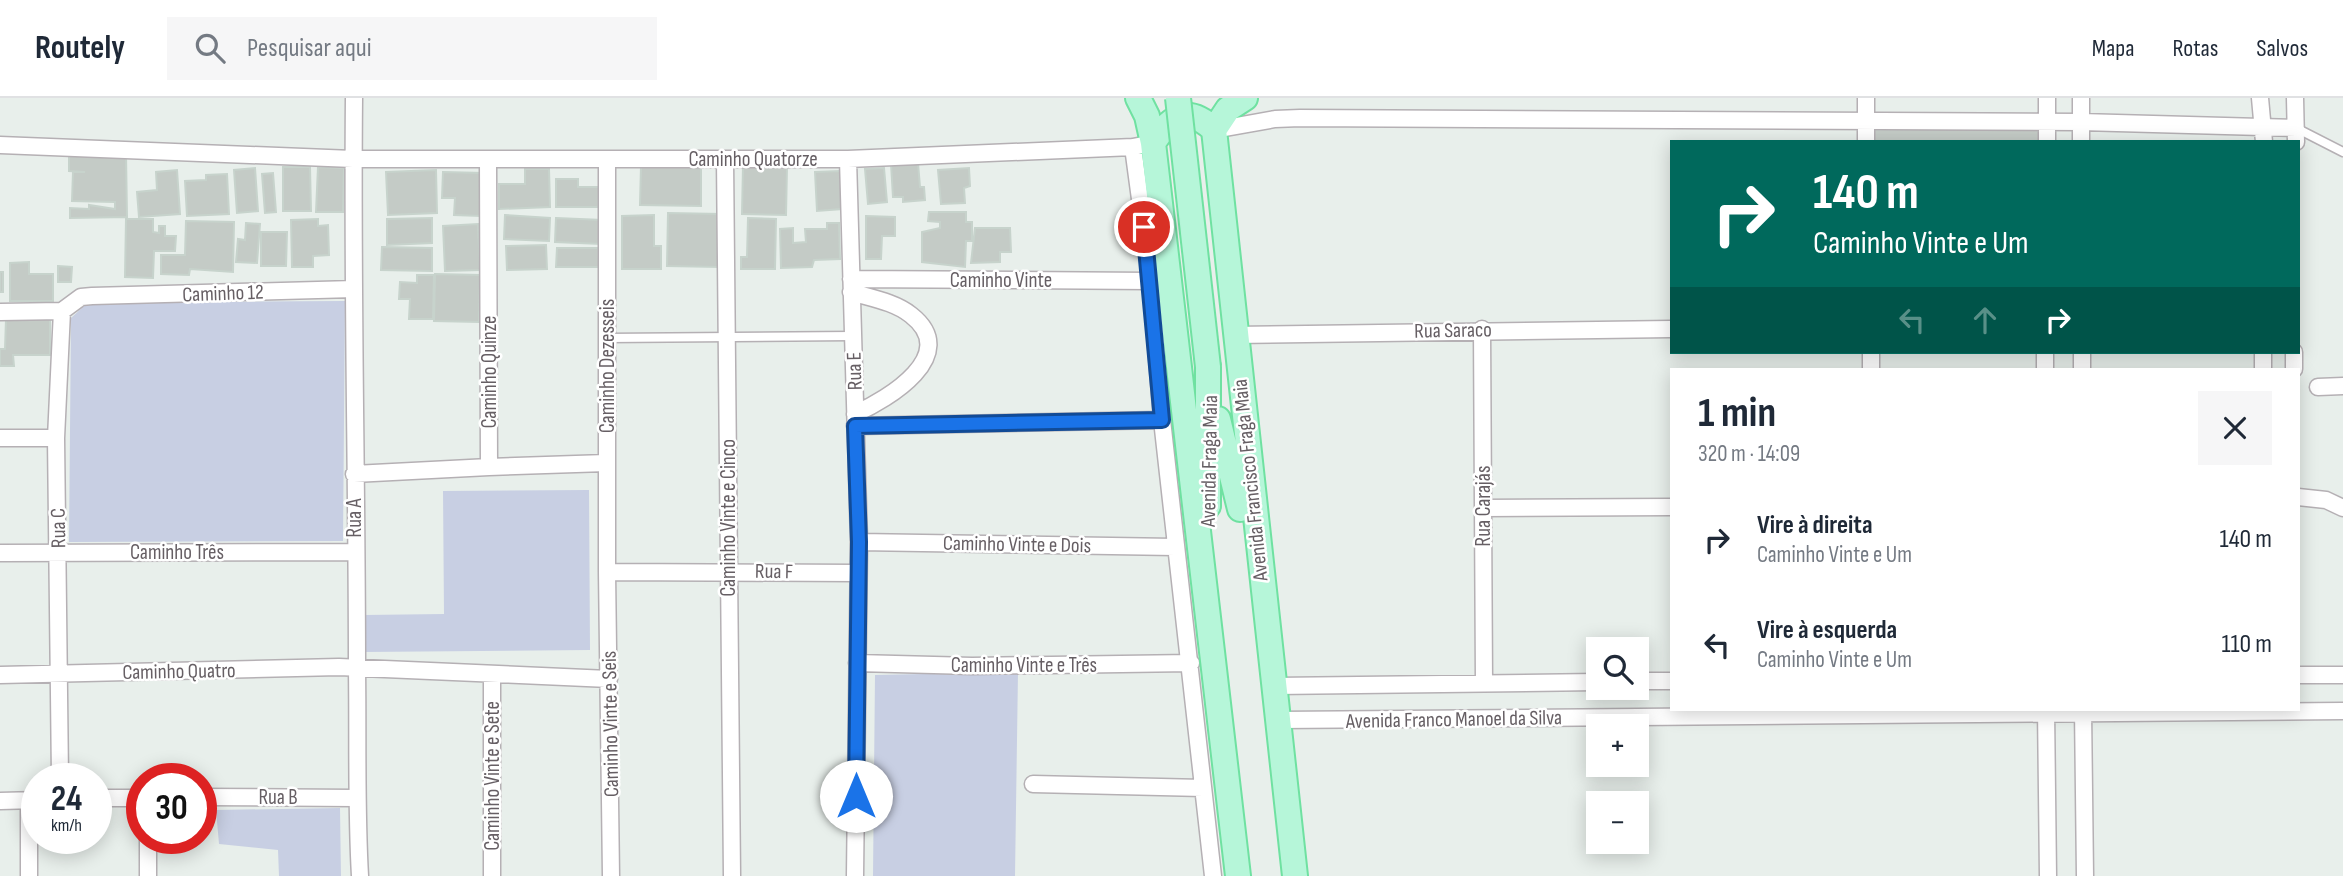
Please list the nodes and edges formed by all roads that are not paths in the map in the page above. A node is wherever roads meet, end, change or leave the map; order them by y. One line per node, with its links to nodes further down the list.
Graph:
1 (354, 98): 22 (street, Rua A)
2 (1138, 98): 20 (main road)
3 (1178, 98): 38 (main road, bridge)
4 (1245, 98): 13 (main road)
5 (1866, 98): 10 (street)
6 (2047, 98): 11 (street)
7 (2081, 98): 12 (street)
8 (2260, 98): 14 (street)
9 (2295, 98): 15 (street)
10 (1866, 122): 11 (street); 13 (street); 16 (street)
11 (2047, 122): 12 (street); 17 (street)
12 (2081, 122): 14 (street); 18 (street)
13 (1214, 130): 20 (main road); 34 (main road, Avenida Francisco Fraga Maia)
14 (2264, 134): 15 (street)
15 (2296, 135): 21 (lane)
16 (1866, 140)
17 (2047, 140)
18 (2081, 140)
19 (0, 145): 22 (street, Caminho Quatorze)
20 (1143, 145): 26 (street, Caminho Quatorze); 27 (street); 60 (main road)
21 (2343, 152)
22 (353, 159): 23 (street, Caminho Quatorze); 29 (street, Rua A)
23 (488, 159): 24 (street, Caminho Quatorze); 46 (street, Caminho Quinze)
24 (607, 159): 25 (street, Caminho Quatorze); 37 (street, Caminho Dezesseis)
25 (725, 159): 26 (street, Caminho Quatorze); 35 (street, Caminho Vinte e Cinco)
26 (848, 159): 28 (street, Rua E)
27 (1151, 281): 28 (street, Caminho Vinte); 42 (street)
28 (851, 285): 36 (street, Rua E); 41 (street)
29 (354, 289): 30 (street, Caminho 12); 47 (street, Rua A)
30 (62, 311): 31 (street); 44 (street, Rua C)
31 (0, 312)
32 (1482, 329): 33 (street, Rua Saraco); 34 (street, Rua Saraco); 50 (street, Rua Carajás)
33 (1670, 329)
34 (1234, 334): 61 (main road, Avenida Francisco Fraga Maia)
35 (727, 336): 36 (lane); 37 (lane); 57 (street, Caminho Vinte e Cinco)
36 (853, 336): 41 (street, Rua E)
37 (607, 338): 45 (street, Caminho Dezesseis)
38 (1209, 375): 60 (main road, Avenida Fraga Maia); 61 (main road, Avenida Fraga Maia)
39 (2343, 386): 40 (street)
40 (2318, 387)
41 (855, 420): 42 (street); 52 (street, Rua E)
42 (1162, 420): 53 (street)
43 (0, 438): 44 (street)
44 (56, 438): 54 (street, Rua C)
45 (606, 463): 46 (street); 58 (street, Caminho Dezesseis)
46 (489, 467): 47 (street)
47 (354, 474): 55 (street, Rua A)
48 (2300, 497): 51 (street)
49 (1670, 507): 50 (street)
50 (1483, 508): 74 (street, Rua Carajás)
51 (2343, 508)
52 (859, 542): 53 (street, Caminho Vinte e Dois); 59 (street, Rua E)
53 (1175, 547): 63 (street)
54 (59, 552): 55 (street, Caminho Três); 56 (street, Caminho Três); 65 (street, Rua C)
55 (354, 552): 64 (street, Rua A)
56 (0, 553)
57 (728, 571): 58 (street, Rua F); 59 (street, Rua F); 95 (street, Caminho Vinte e Cinco)
58 (607, 572): 70 (street, Caminho Vinte e Seis)
59 (857, 573): 62 (street, Rua E)
60 (1206, 601): 98 (main road)
61 (1264, 610): 75 (main road, Avenida Francisco Fraga Maia)
62 (857, 663): 63 (street, Caminho Vinte e Três); 96 (street, Rua E)
63 (1191, 663): 83 (street)
64 (357, 669): 65 (street, Caminho Quatro); 69 (street, Caminho Quatro); 85 (street, Rua A)
65 (60, 674): 66 (street, Caminho Quatro); 81 (street, Rua C)
66 (0, 675)
67 (2300, 675): 68 (street)
68 (2343, 675)
69 (492, 676): 70 (street, Caminho Quatro); 93 (street, Caminho Vinte e Sete)
70 (609, 679): 94 (street, Caminho Vinte e Seis)
71 (1649, 681): 72 (street)
72 (1670, 681)
73 (1586, 682): 74 (street, Avenida Franco Manoel da Silva)
74 (1484, 683): 75 (street, Avenida Franco Manoel da Silva)
75 (1275, 685): 80 (main road, Avenida Francisco Fraga Maia)
76 (2046, 711): 80 (street, Avenida Franco Manoel da Silva); 100 (street)
77 (2083, 711): 101 (street)
78 (2300, 711): 79 (street, Avenida Franco Manoel da Silva)
79 (2343, 711)
80 (1279, 720): 99 (main road, Avenida Francisco Fraga Maia)
81 (60, 763)
82 (1033, 785): 83 (street)
83 (1203, 788): 97 (street)
84 (217, 797): 85 (street, Rua B)
85 (355, 798): 92 (street, Rua A)
86 (21, 800): 87 (street)
87 (0, 801)
88 (30, 854): 90 (street)
89 (148, 854): 91 (street)
90 (29, 876)
91 (148, 876)
92 (360, 876)
93 (492, 876)
94 (611, 876)
95 (732, 876)
96 (855, 876)
97 (1213, 876)
98 (1238, 876)
99 (1294, 876)
100 (2048, 876)
101 (2085, 876)

